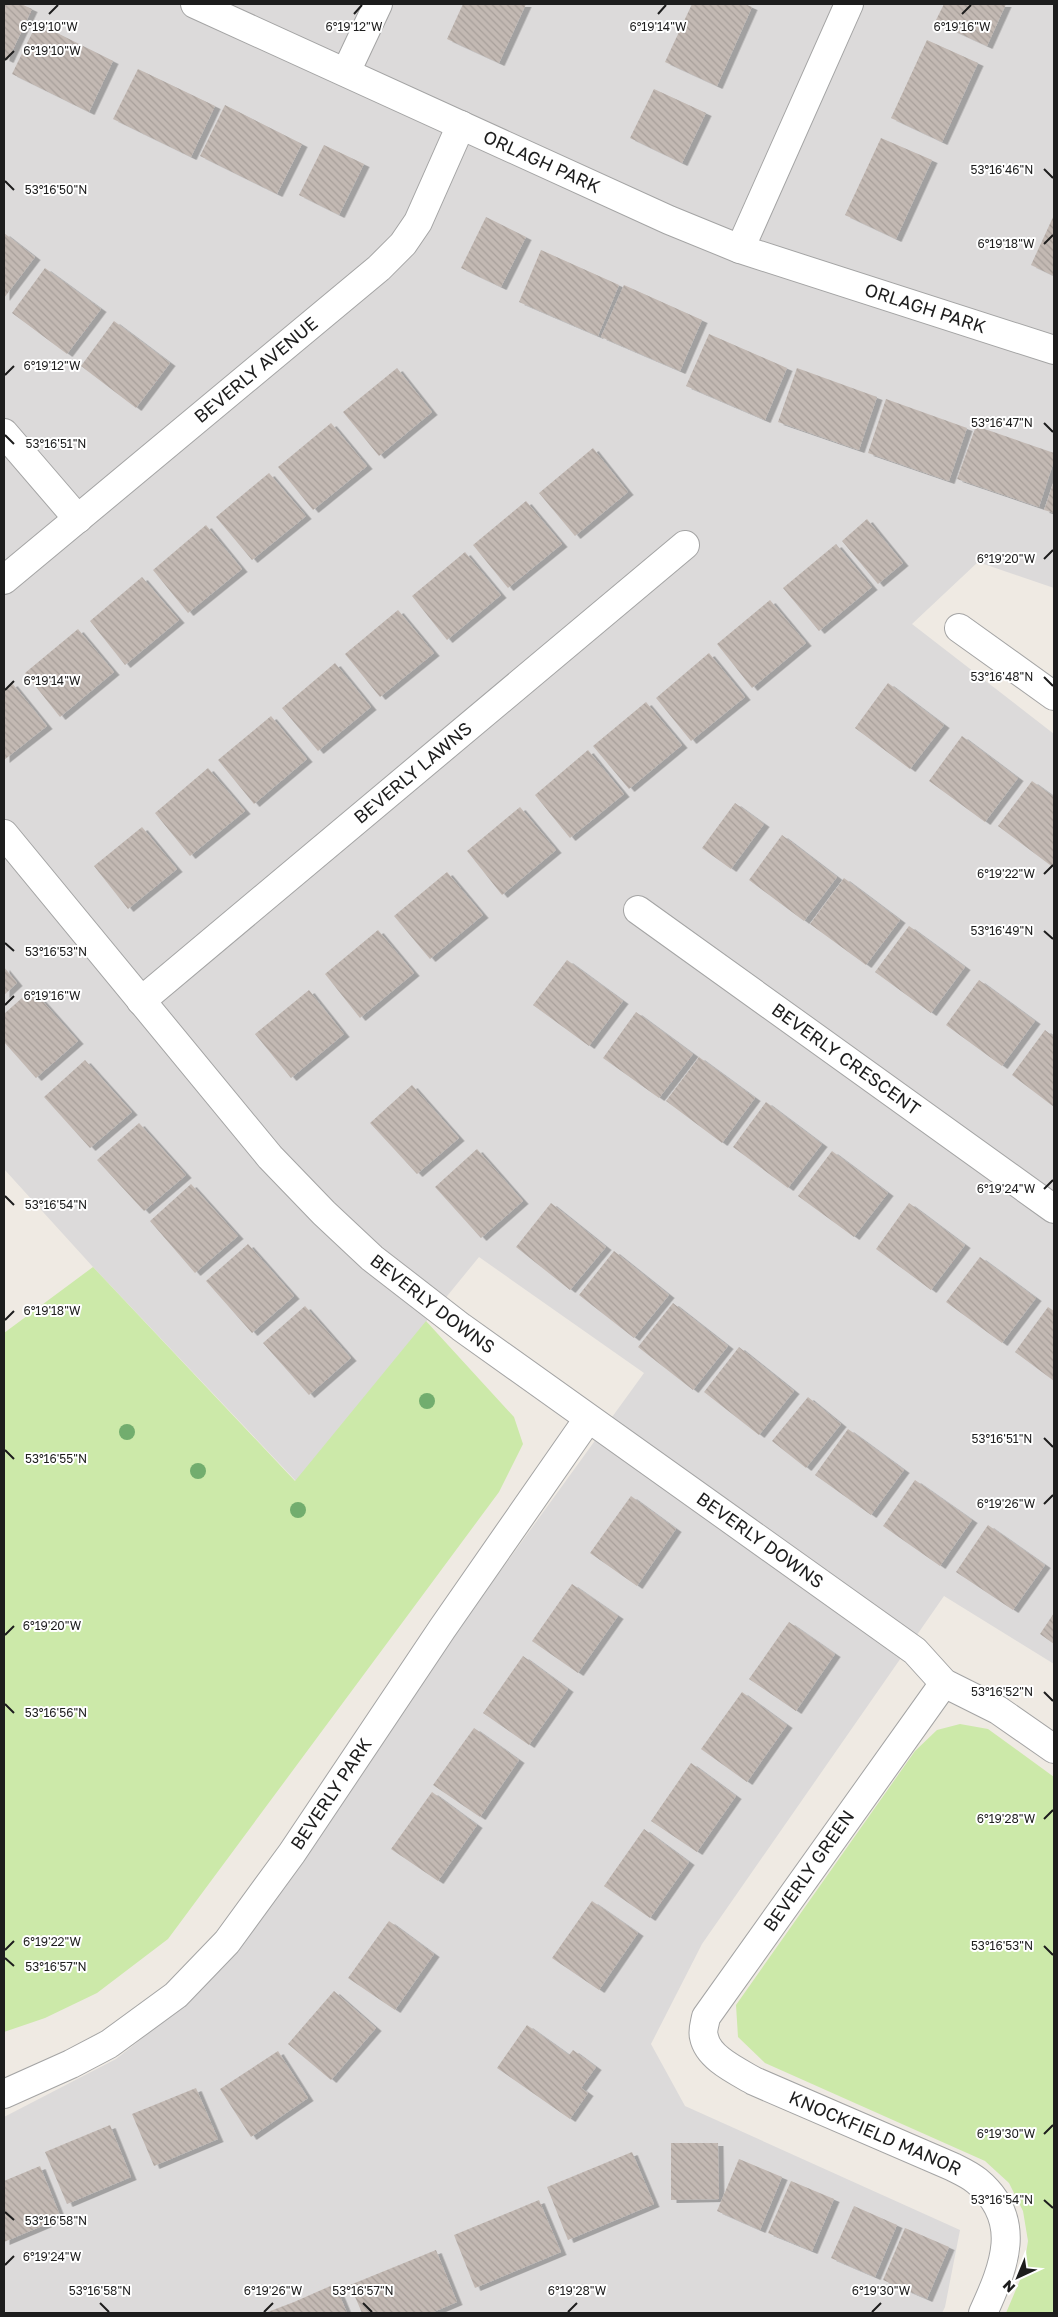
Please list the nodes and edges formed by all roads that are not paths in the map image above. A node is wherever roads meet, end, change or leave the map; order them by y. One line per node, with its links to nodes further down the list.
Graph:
1 (195, 4): 4 (street, ORLAGH PARK)
2 (378, 4): 4 (street)
3 (849, 4): 6 (street)
4 (346, 72): 5 (street, ORLAGH PARK)
5 (461, 125): 6 (street, ORLAGH PARK); 9 (street, BEVERLY AVENUE)
6 (740, 249): 7 (street, ORLAGH PARK)
7 (1054, 350)
8 (4, 433): 9 (street)
9 (78, 518): 11 (street, BEVERLY AVENUE)
10 (685, 545): 16 (street, BEVERLY LAWNS)
11 (4, 580)
12 (959, 628): 13 (street)
13 (1054, 696)
14 (4, 834): 16 (street, BEVERLY DOWNS)
15 (638, 910): 17 (street, BEVERLY CRESCENT)
16 (141, 1001): 18 (street, BEVERLY DOWNS)
17 (1054, 1209)
18 (588, 1419): 19 (street, BEVERLY DOWNS); 22 (street, BEVERLY PARK)
19 (944, 1683): 20 (street); 21 (street, BEVERLY GREEN)
20 (1054, 1749)
21 (723, 2062): 23 (street, KNOCKFIELD MANOR)
22 (4, 2094)
23 (983, 2313)

